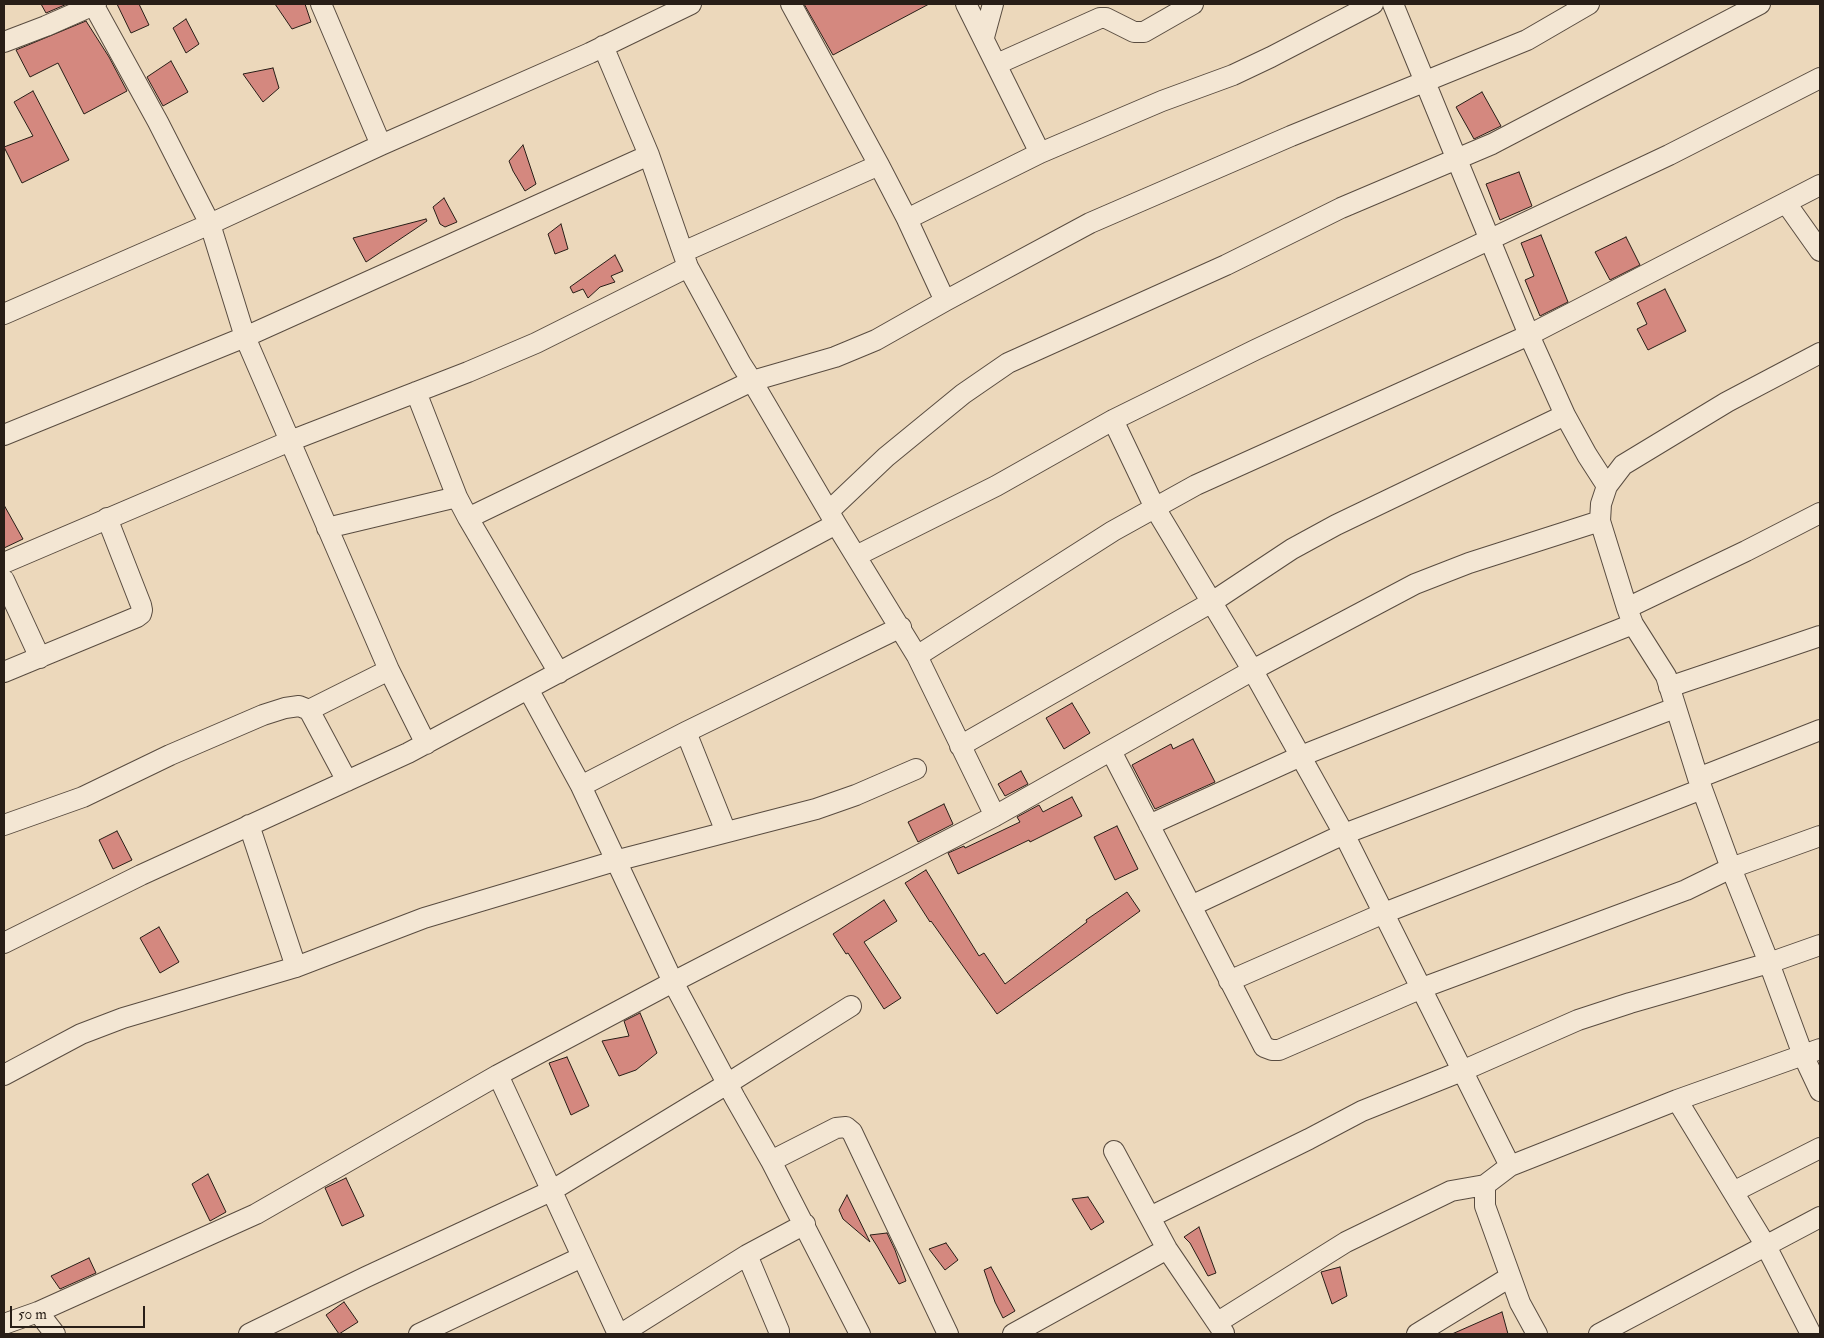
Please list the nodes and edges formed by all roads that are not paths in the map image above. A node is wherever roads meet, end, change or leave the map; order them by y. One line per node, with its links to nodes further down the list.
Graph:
1 (94, 4): 13 (street); 26 (street)
2 (321, 4): 18 (street)
3 (691, 4): 14 (street)
4 (790, 4): 22 (street)
5 (966, 4): 12 (street)
6 (993, 4): 12 (street)
7 (1192, 4): 15 (street)
8 (1373, 4): 19 (street)
9 (1393, 4): 17 (street)
10 (1589, 4): 17 (street)
11 (1760, 4): 21 (street)
12 (984, 37): 15 (street)
13 (4, 42)
14 (603, 46): 18 (street); 20 (street)
15 (997, 64): 19 (street)
16 (1820, 78): 27 (street)
17 (1426, 83): 21 (street); 30 (street)
18 (381, 145): 26 (street)
19 (1040, 153): 25 (street)
20 (649, 155): 29 (street); 33 (street)
21 (1458, 160): 27 (street); 45 (street)
22 (879, 165): 25 (street); 29 (street)
23 (1820, 185): 24 (street)
24 (1786, 203): 28 (street); 32 (street)
25 (907, 219): 30 (street)
26 (210, 224): 31 (street); 33 (street)
27 (1490, 239): 32 (street); 38 (street)
28 (1820, 251)
29 (685, 260): 35 (street); 36 (street)
30 (945, 300): 35 (street)
31 (4, 314)
32 (1529, 335): 37 (street); 43 (street)
33 (245, 337): 39 (street); 40 (street)
34 (1820, 354): 41 (street)
35 (752, 381): 45 (street); 47 (street)
36 (416, 392): 40 (street); 42 (street)
37 (1565, 415): 41 (street); 53 (street)
38 (1113, 420): 43 (street); 50 (street)
39 (4, 435)
40 (290, 441): 46 (street); 49 (street)
41 (1607, 486): 48 (street)
42 (457, 497): 47 (street); 49 (street)
43 (1155, 508): 53 (street); 57 (street)
44 (1820, 512): 54 (street)
45 (832, 517): 50 (street); 62 (street)
46 (107, 518): 51 (street); 58 (street)
47 (468, 518): 62 (street)
48 (1600, 521): 54 (street); 60 (street)
49 (327, 528): 59 (street)
50 (856, 556): 55 (street)
51 (4, 563)
52 (4, 580): 58 (street)
53 (1212, 602): 60 (street); 70 (street)
54 (1630, 616): 63 (street); 72 (street)
55 (901, 627): 57 (street); 68 (street)
56 (1820, 636): 63 (street)
57 (917, 656): 70 (street)
58 (40, 658): 61 (street)
59 (388, 670): 66 (street); 69 (street)
60 (1253, 671): 71 (street); 72 (street)
61 (4, 672)
62 (558, 673): 64 (street)
63 (1669, 687): 65 (street)
64 (528, 689): 69 (street); 76 (street)
65 (1675, 708): 75 (street); 82 (street)
66 (309, 710): 74 (street); 78 (street)
67 (1820, 730): 75 (street)
68 (686, 732): 76 (street); 81 (street)
69 (426, 744): 74 (street)
70 (960, 746): 77 (street)
71 (1111, 750): 77 (street); 80 (street)
72 (1301, 756): 80 (street); 82 (street)
73 (916, 769): 81 (street)
74 (347, 781): 79 (street)
75 (1700, 783): 85 (street); 87 (street)
76 (580, 786): 84 (street)
77 (995, 816): 93 (street)
78 (4, 825)
79 (249, 825): 88 (street); 91 (street)
80 (1149, 825): 86 (street)
81 (726, 832): 84 (street)
82 (1344, 834): 86 (street); 87 (street)
83 (1820, 836): 85 (street)
84 (615, 861): 91 (street); 93 (street)
85 (1732, 868): 90 (street); 94 (street)
86 (1191, 906): 92 (street)
87 (1384, 913): 92 (street); 94 (street)
88 (4, 942)
89 (1820, 945): 90 (street)
90 (1769, 963): 96 (street); 97 (street)
91 (296, 967): 98 (street)
92 (1230, 981): 94 (street)
93 (673, 982): 99 (street); 100 (street)
94 (1422, 988): 97 (street)
95 (851, 1006): 100 (street)
96 (1812, 1052): 101 (street); 102 (street)
97 (1462, 1071): 106 (street); 110 (street)
98 (4, 1075)
99 (498, 1075): 108 (street); 118 (street)
100 (727, 1084): 105 (street); 108 (street)
101 (1820, 1091)
102 (1677, 1100): 106 (street); 109 (street)
103 (1820, 1148): 109 (street)
104 (1114, 1151): 110 (street)
105 (772, 1160): 112 (street); 127 (street)
106 (1510, 1166): 107 (street)
107 (1486, 1186): 117 (street); 120 (street)
108 (551, 1191): 116 (street); 122 (street)
109 (1733, 1192): 113 (street)
110 (1150, 1217): 114 (street)
111 (1820, 1217): 113 (street)
112 (805, 1224): 115 (street); 126 (street)
113 (1766, 1246): 131 (street); 132 (street)
114 (1167, 1249): 120 (street); 128 (street)
115 (747, 1255): 124 (street); 125 (street)
116 (582, 1257): 123 (street); 124 (street)
117 (1510, 1277): 129 (street); 130 (street)
118 (38, 1312): 119 (street); 121 (street)
119 (4, 1324)
120 (1221, 1328)
121 (55, 1334)
122 (249, 1334)
123 (419, 1334)
124 (620, 1334)
125 (779, 1334)
126 (860, 1334)
127 (948, 1334)
128 (1013, 1334)
129 (1417, 1334)
130 (1537, 1334)
131 (1598, 1334)
132 (1811, 1334)

